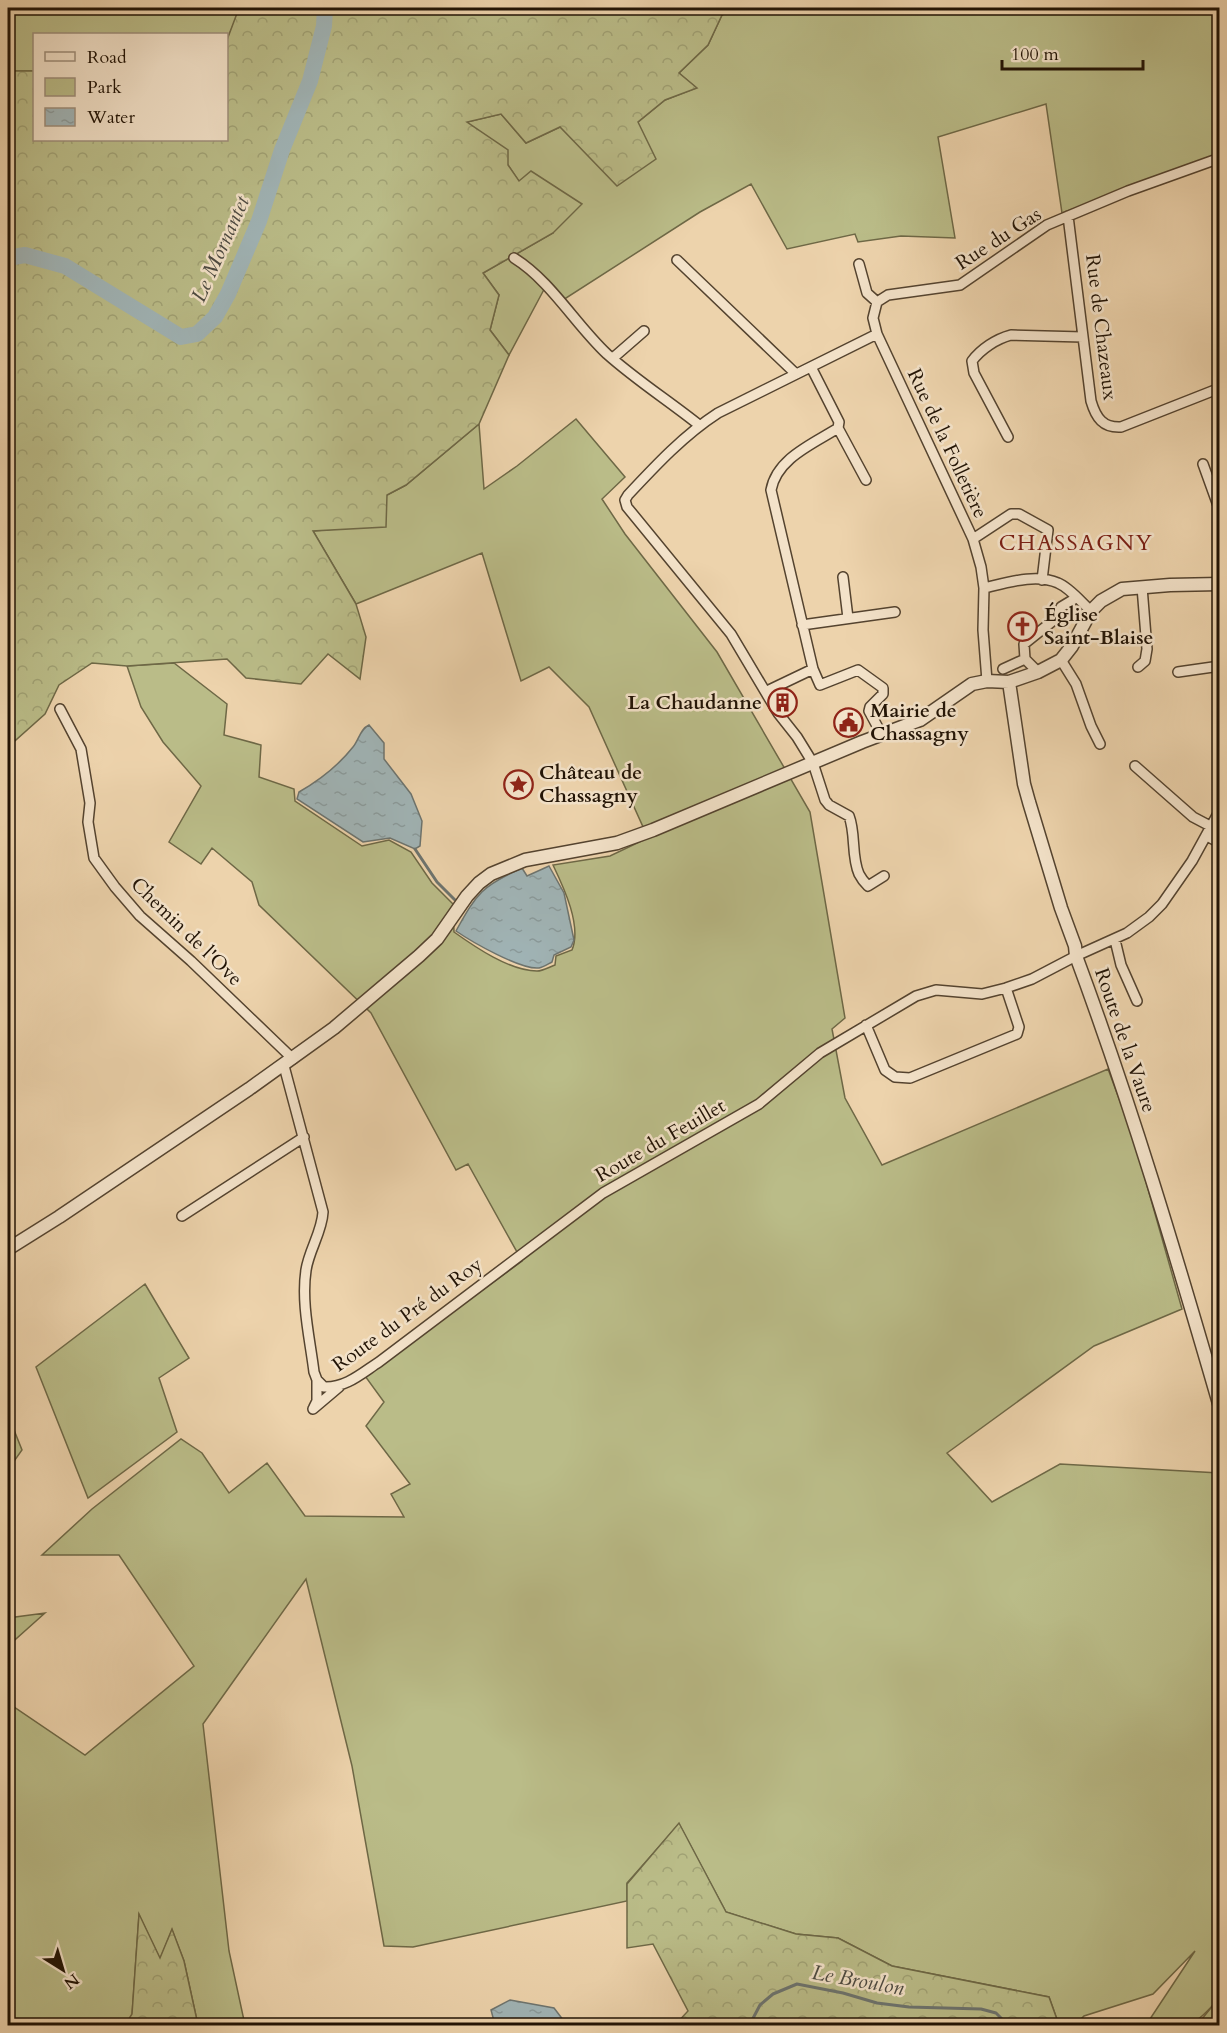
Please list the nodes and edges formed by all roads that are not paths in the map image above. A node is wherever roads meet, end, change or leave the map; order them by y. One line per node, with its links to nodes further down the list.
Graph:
1 (1220, 158): 2 (street, Rue du Gas)
2 (1068, 216): 6 (street, Rue du Gas); 9 (street, Rue de Chazeaux)
3 (514, 258): 10 (street)
4 (677, 260): 12 (street)
5 (859, 264): 6 (street)
6 (877, 302): 8 (street, Rue de la Folletière)
7 (644, 331): 10 (street)
8 (877, 334): 11 (street); 20 (street, Rue de la Folletière)
9 (1083, 337): 13 (street, Rue de Chazeaux); 16 (street)
10 (613, 358): 14 (street)
11 (811, 367): 12 (street); 15 (street)
12 (796, 374): 14 (street)
13 (1220, 388)
14 (699, 426): 41 (street)
15 (838, 428): 18 (street); 30 (street)
16 (1008, 437)
17 (1203, 464): 19 (street)
18 (866, 480)
19 (1220, 511)
20 (973, 539): 22 (street); 25 (street, Rue de la Folletière)
21 (843, 577): 29 (street)
22 (1042, 580): 25 (street); 26 (street)
23 (1220, 584): 24 (street)
24 (1142, 587): 27 (street); 34 (street)
25 (984, 588): 39 (street, Rue de la Folletière)
26 (1076, 597): 27 (street); 31 (street)
27 (1091, 611): 32 (street)
28 (895, 612): 29 (street)
29 (848, 618): 30 (street)
30 (802, 624): 35 (street)
31 (1025, 659): 36 (street); 37 (street)
32 (1061, 660): 37 (street); 44 (street)
33 (1220, 666): 38 (street)
34 (1138, 667)
35 (813, 669): 41 (street); 43 (street)
36 (1003, 669)
37 (1038, 672): 40 (street)
38 (1178, 672)
39 (987, 681): 40 (street); 43 (street)
40 (1009, 682): 53 (street, Route de la Vaure)
41 (766, 691): 45 (street)
42 (60, 709): 57 (street, Chemin de l'Ove)
43 (882, 735): 45 (street)
44 (1100, 744)
45 (813, 763): 51 (street); 57 (street)
46 (1135, 766): 48 (street)
47 (1220, 810): 48 (street, Route du Feuillet)
48 (1212, 827): 49 (street, Route du Feuillet)
49 (1207, 836): 50 (street); 52 (street, Route du Feuillet)
50 (1220, 843)
51 (884, 876)
52 (1115, 939): 53 (street, Route du Feuillet); 55 (street)
53 (1076, 956): 54 (street, Route du Feuillet); 64 (street, Route de la Vaure)
54 (1006, 988): 56 (street, Route du Feuillet); 56 (street)
55 (1137, 1001)
56 (866, 1025): 61 (street, Route du Feuillet)
57 (288, 1062): 58 (street, Route du Pré du Roy); 60 (street)
58 (304, 1137): 59 (street); 62 (street, Route du Pré du Roy)
59 (182, 1216)
60 (8, 1249)
61 (517, 1257): 63 (street, Route du Pré du Roy)
62 (317, 1380): 63 (street, Route du Pré du Roy); 63 (street)
63 (341, 1386)
64 (1220, 1407)

